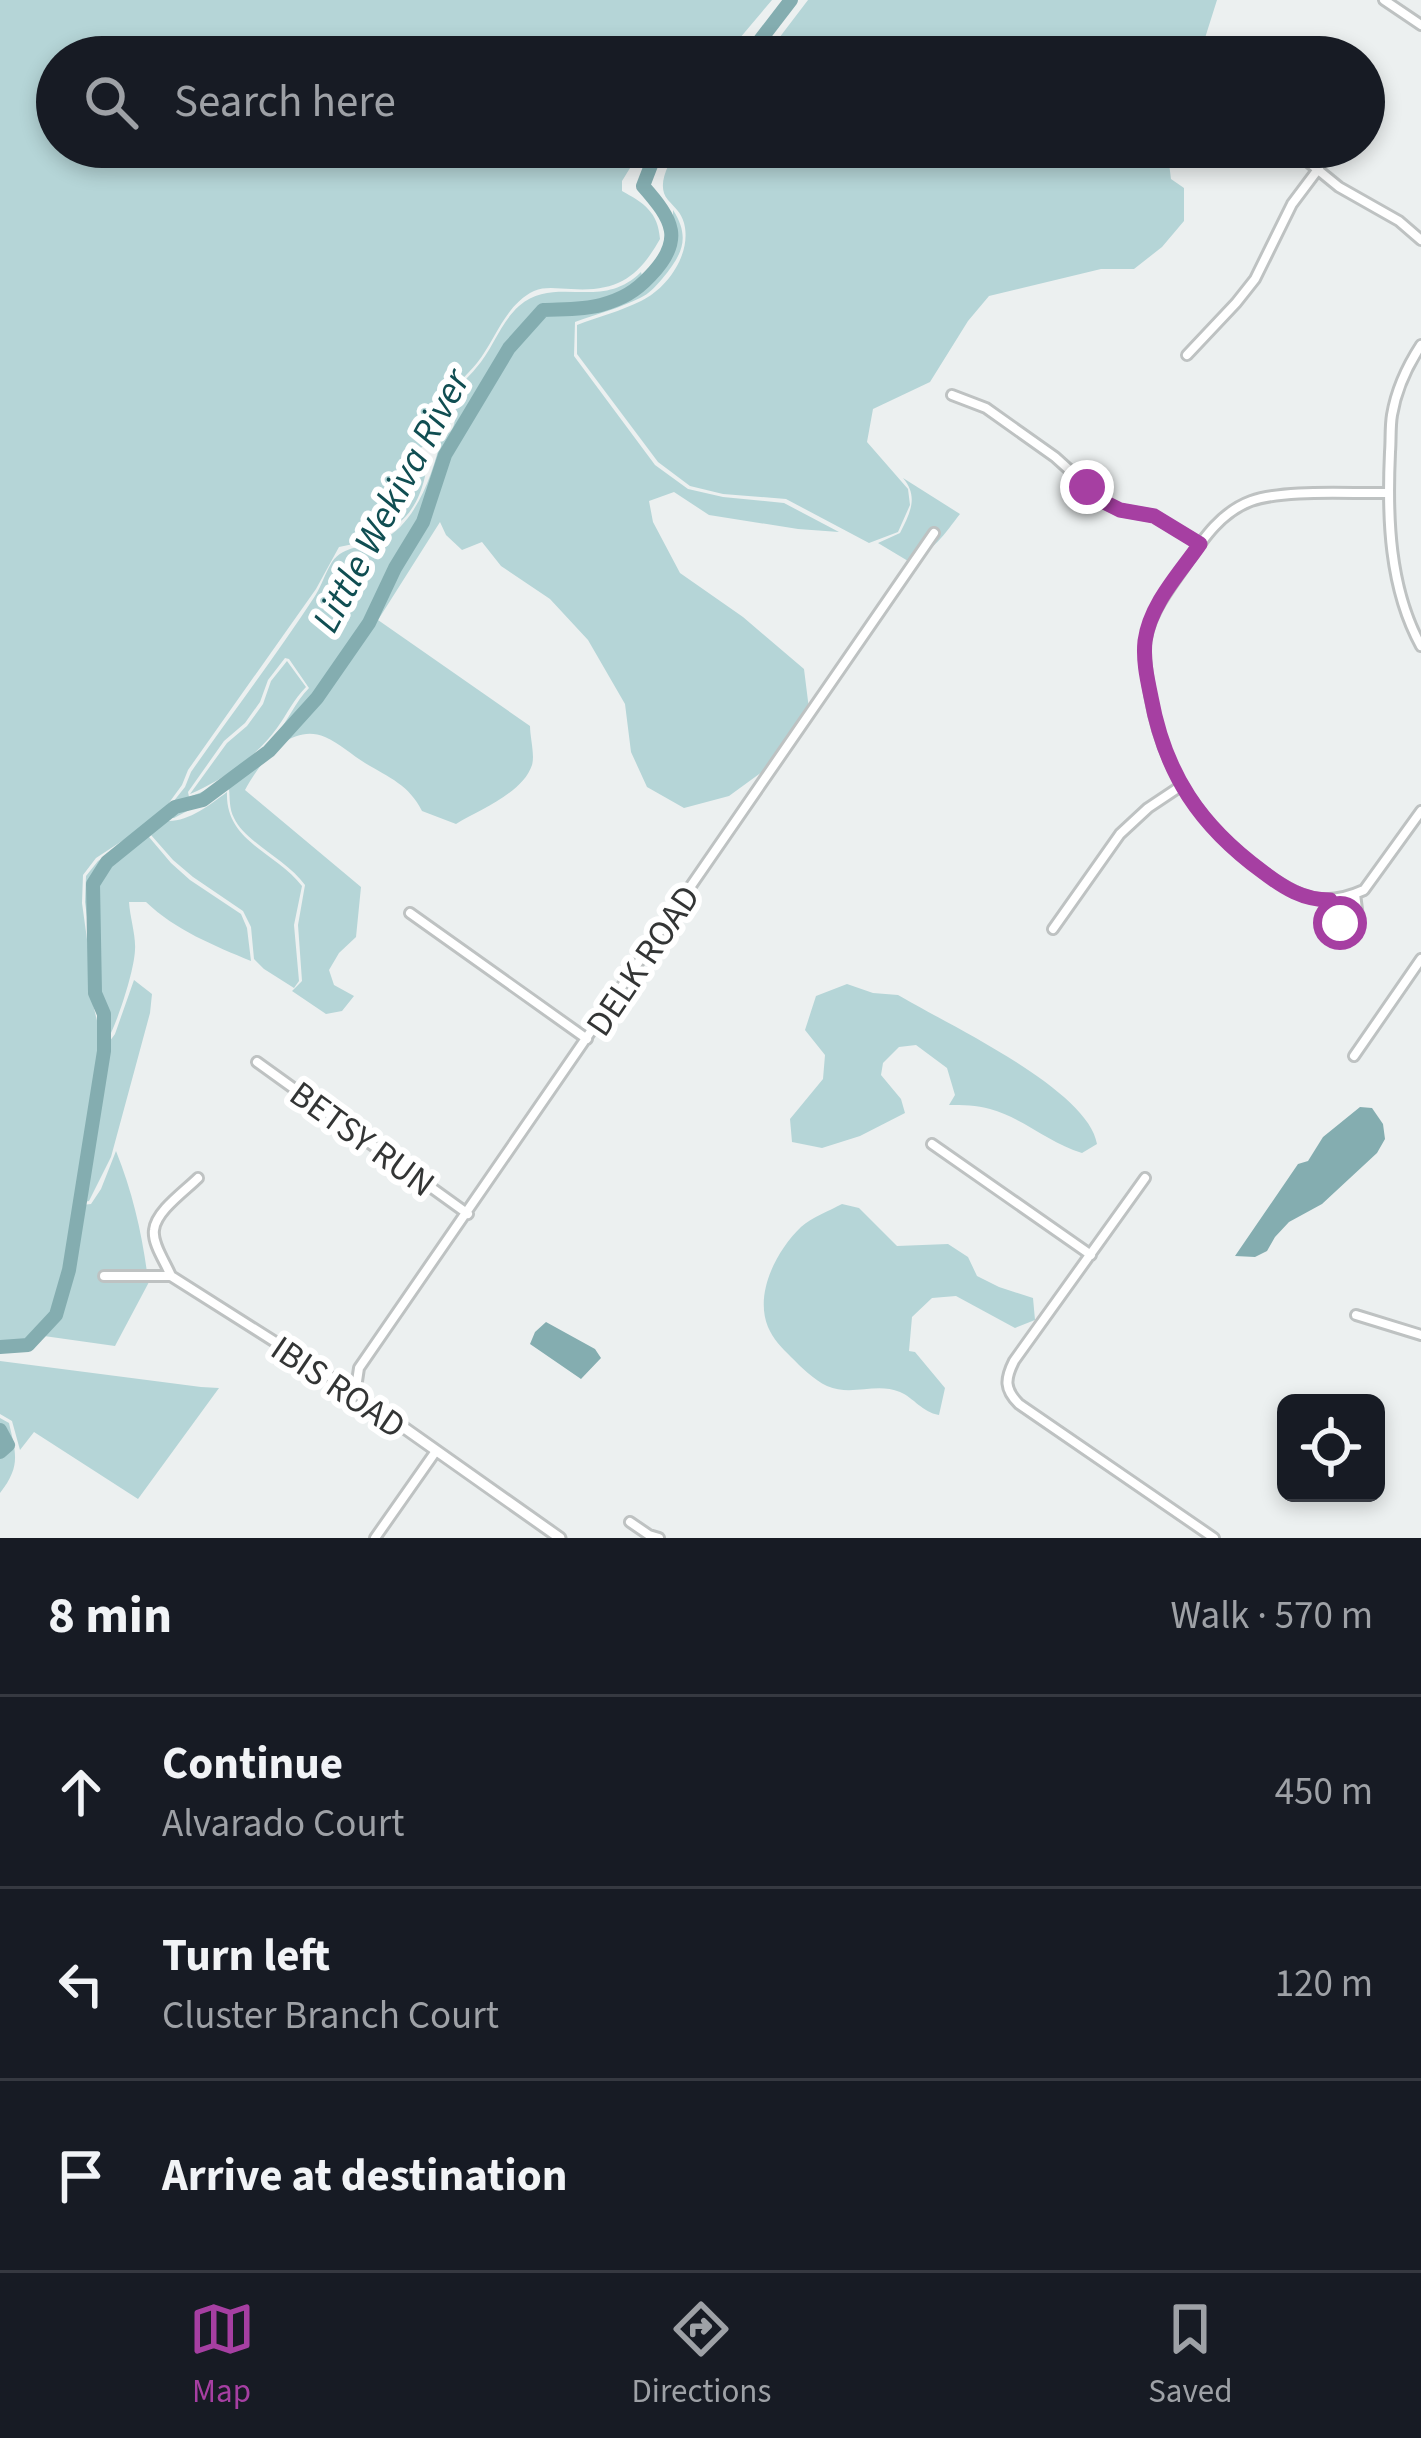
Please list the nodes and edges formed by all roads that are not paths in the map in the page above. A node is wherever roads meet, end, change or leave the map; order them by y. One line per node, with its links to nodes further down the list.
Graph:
1 (1384, 0): 2 (street)
2 (1421, 25)
3 (1319, 168): 4 (street); 6 (street)
4 (1421, 240)
5 (1421, 345): 8 (street)
6 (1187, 355)
7 (952, 395): 10 (street)
8 (1388, 493): 10 (street); 11 (street)
9 (934, 533): 19 (street, DELK ROAD)
10 (1200, 544): 12 (street)
11 (1421, 646)
12 (1180, 786): 15 (street); 17 (street)
13 (1421, 811): 14 (street)
14 (1355, 894): 15 (street); 15 (street)
15 (1330, 900)
16 (410, 913): 19 (street)
17 (1053, 929)
18 (1421, 959): 20 (street)
19 (587, 1039): 25 (street, DELK ROAD)
20 (1354, 1056)
21 (257, 1062): 25 (street, BETSY RUN)
22 (932, 1144): 26 (street)
23 (198, 1178): 28 (street)
24 (1145, 1178): 26 (street)
25 (468, 1214): 31 (street, DELK ROAD)
26 (1091, 1255): 37 (street)
27 (104, 1276): 28 (street)
28 (171, 1276): 31 (street, IBIS ROAD)
29 (1356, 1315): 30 (street)
30 (1421, 1335)
31 (356, 1388): 32 (street, IBIS ROAD)
32 (436, 1451): 34 (street); 35 (street, IBIS ROAD)
33 (630, 1522): 36 (street)
34 (375, 1538)
35 (560, 1538)
36 (659, 1538)
37 (1214, 1538)

